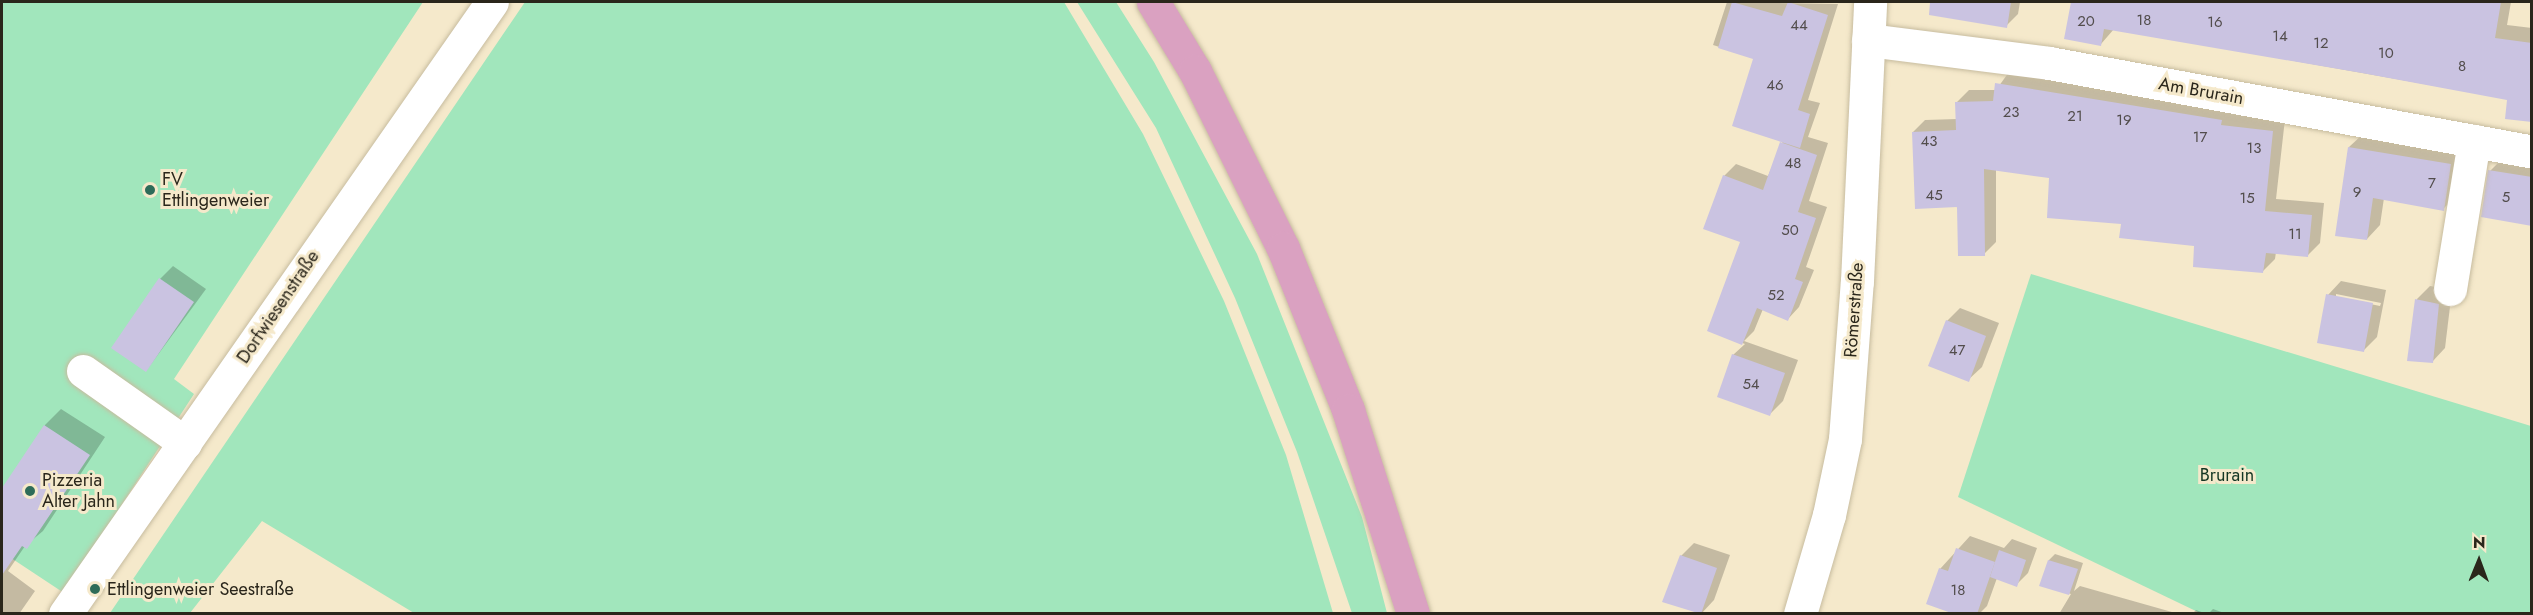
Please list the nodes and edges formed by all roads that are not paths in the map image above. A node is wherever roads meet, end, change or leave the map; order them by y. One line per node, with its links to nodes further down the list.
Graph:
1 (492, 2): 9 (street, Dorfwiesenstraße)
2 (1154, 2): 10 (main road)
3 (1870, 2): 4 (street, Römerstraße)
4 (1868, 40): 5 (street, Am Brurain); 12 (street, Römerstraße)
5 (2474, 141): 6 (street, Am Brurain); 7 (street)
6 (2532, 152)
7 (2450, 289)
8 (83, 371): 9 (street)
9 (185, 443): 11 (street, Dorfwiesenstraße)
10 (1409, 594)
11 (65, 614)
12 (1800, 614)

